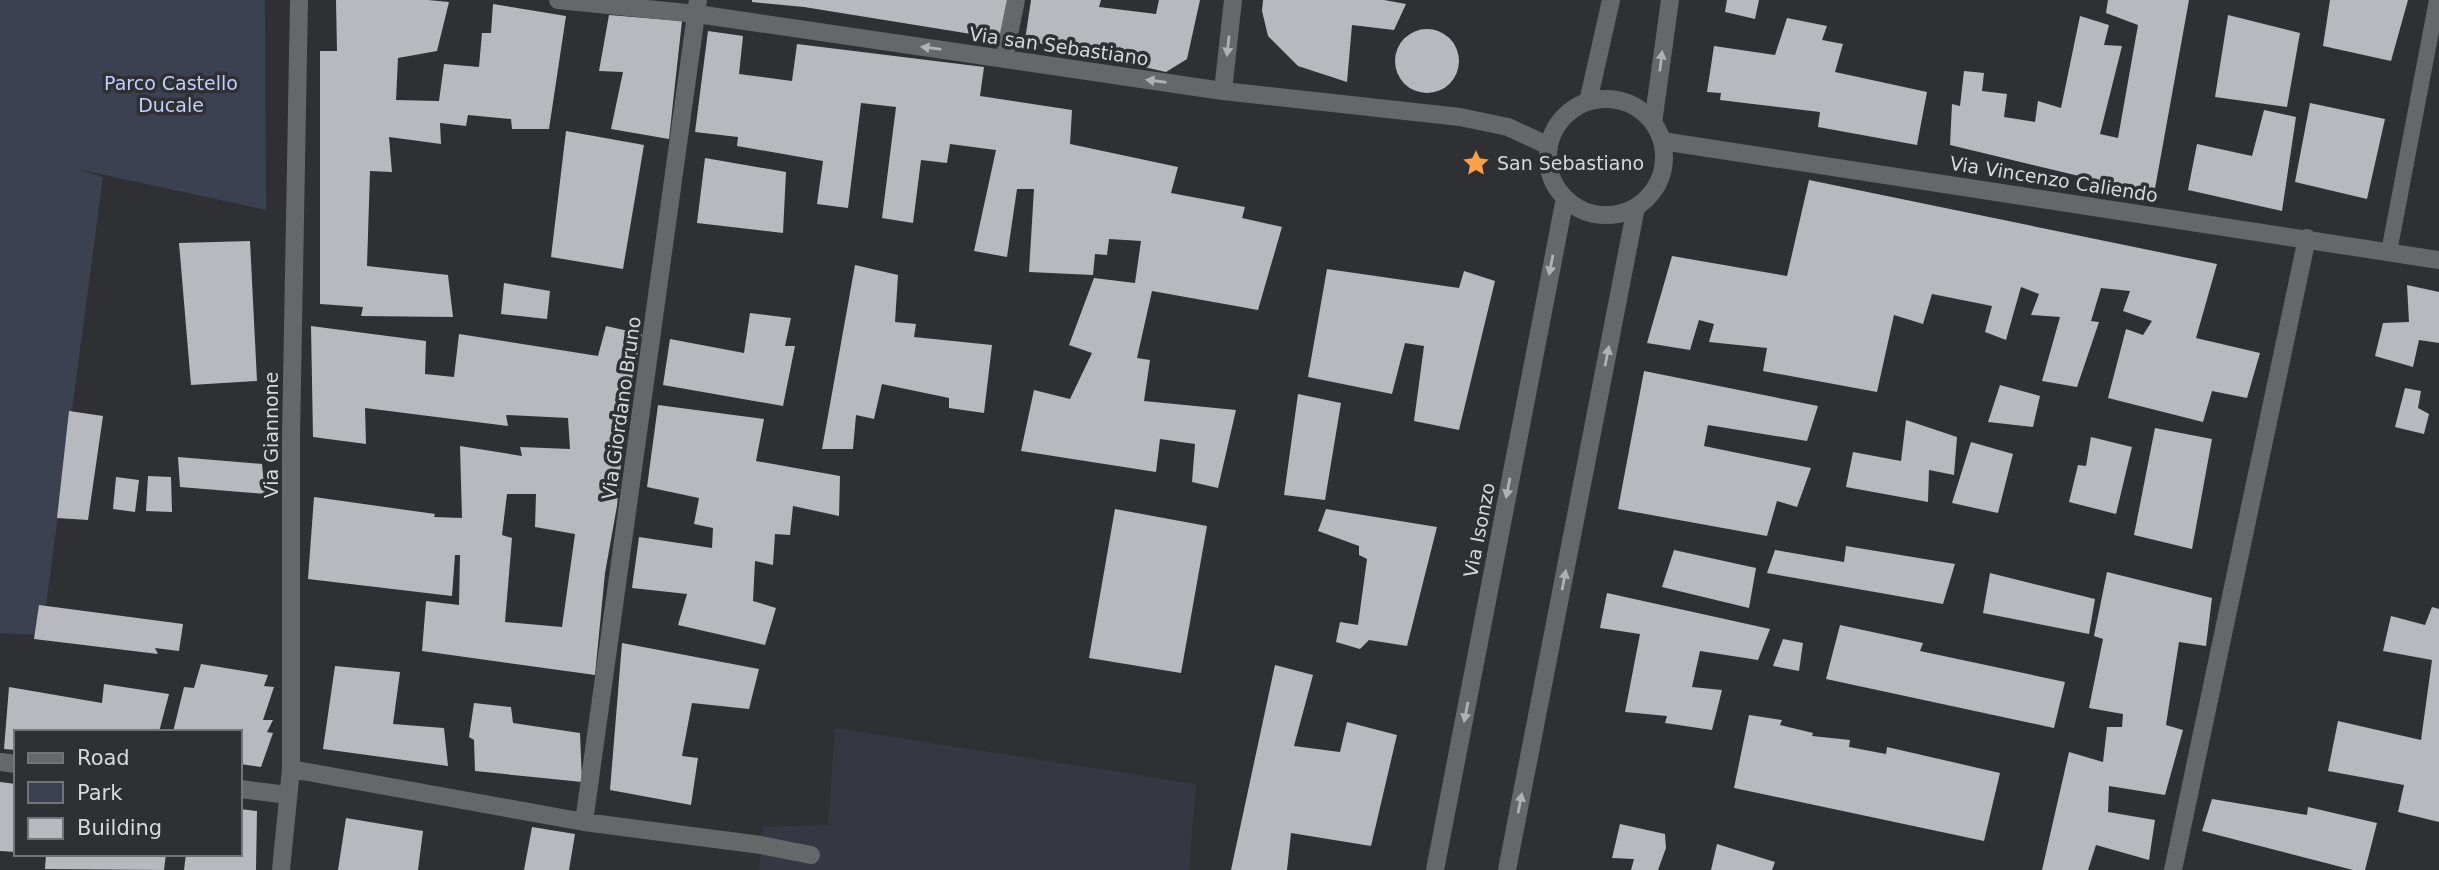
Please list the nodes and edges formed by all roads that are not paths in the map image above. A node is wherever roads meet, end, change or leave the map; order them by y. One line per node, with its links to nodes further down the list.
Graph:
1 (299, 0): 20 (street, Via Giannone)
2 (558, 0): 8 (street, Via san Sebastiano)
3 (1016, 0): 9 (street)
4 (1233, 0): 10 (street, one-way to 10)
5 (1611, 0): 11 (street)
6 (1670, 0): 12 (street, one-way to 6)
7 (2437, 0): 18 (lane)
8 (697, 7): 9 (street, Via san Sebastiano, one-way to 8); 23 (street, Via Giordano Bruno)
9 (1004, 59): 10 (street, Via san Sebastiano, one-way to 9)
10 (1223, 91): 14 (street, Via san Sebastiano)
11 (1588, 102): 12 (street); 14 (street)
12 (1653, 123): 13 (street)
13 (1662, 141): 16 (street); 17 (street, Via Vincenzo Caliendo)
14 (1549, 146): 15 (street)
15 (1564, 198): 16 (street); 26 (street, Via Isonzo, one-way to 26)
16 (1636, 207): 27 (street, one-way to 16)
17 (2307, 239): 18 (street, Via Vincenzo Caliendo); 28 (street)
18 (2389, 252): 19 (street, Via Vincenzo Caliendo)
19 (2439, 260)
20 (291, 769): 22 (street, Via Giannone); 23 (street)
21 (242, 789): 22 (street)
22 (288, 795): 25 (street, Via Giannone)
23 (584, 822): 24 (street)
24 (811, 855)
25 (282, 870)
26 (1435, 870)
27 (1507, 870)
28 (2173, 870)

